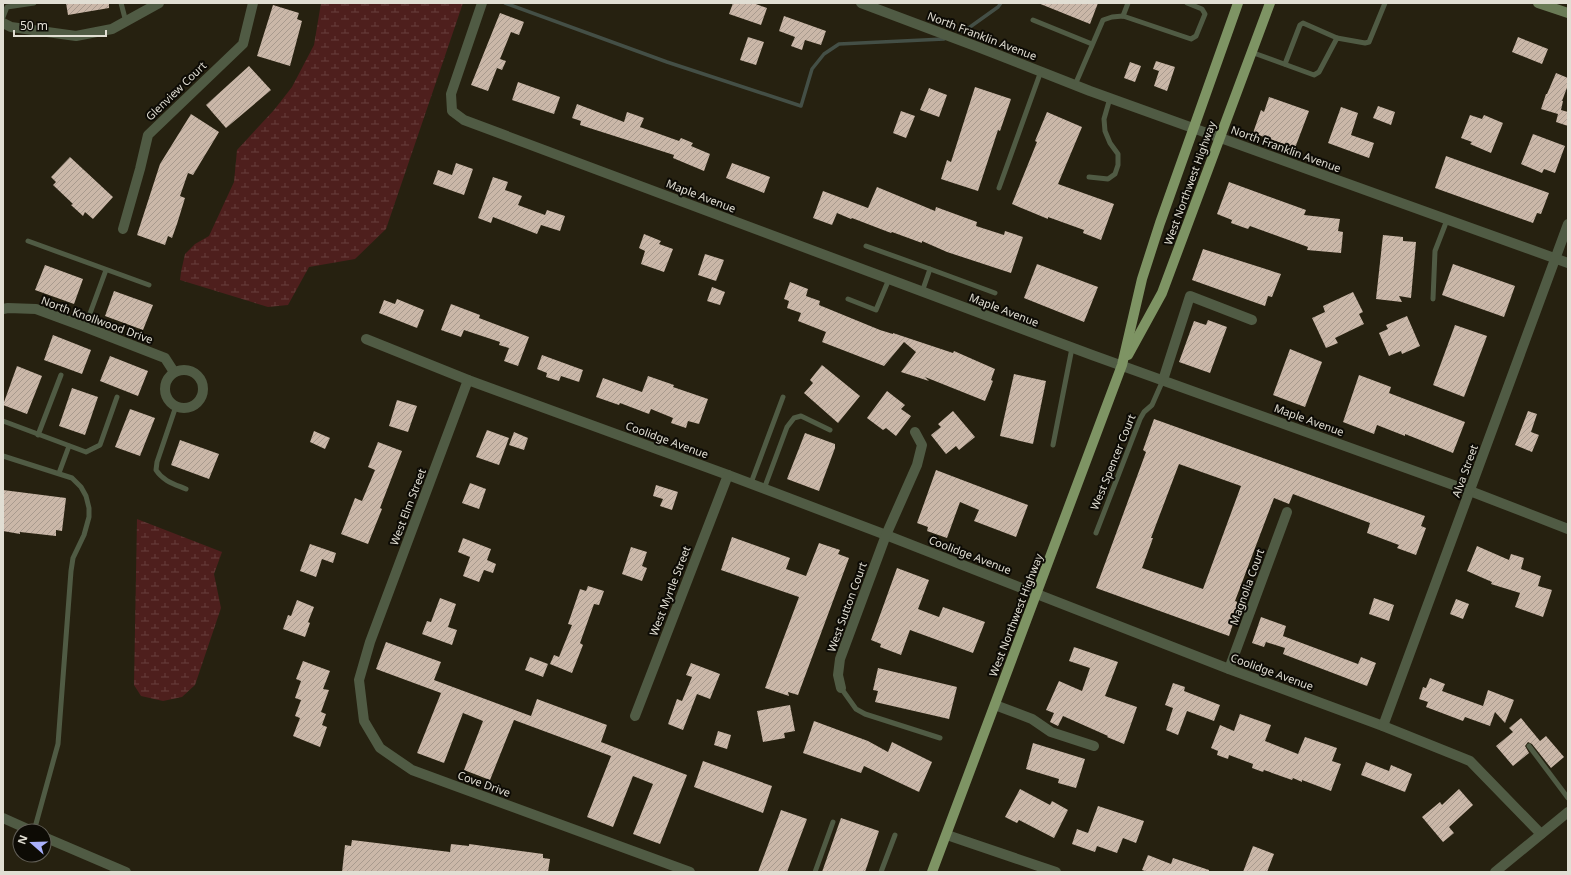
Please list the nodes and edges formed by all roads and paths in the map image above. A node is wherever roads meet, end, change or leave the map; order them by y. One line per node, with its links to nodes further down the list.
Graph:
1 (34, 3): 15 (lane)
2 (122, 3): 17 (lane)
3 (159, 3): 17 (street)
4 (253, 3): 32 (street, Glenview Court)
5 (482, 3): 39 (street, Maple Avenue)
6 (861, 3): 23 (street, North Franklin Avenue)
7 (1128, 3): 14 (lane)
8 (1187, 3): 14 (lane)
9 (1238, 3): 26 (main road, West Northwest Highway)
10 (1270, 3): 21 (main road, West Northwest Highway)
11 (1385, 3): 19 (lane)
12 (1538, 3): 13 (main road)
13 (1568, 13)
14 (1123, 16): 20 (lane)
15 (3, 17)
16 (1033, 20): 20 (lane)
17 (126, 22): 18 (street)
18 (3, 24)
19 (1337, 38): 22 (lane); 22 (lane)
20 (1092, 44): 24 (lane)
21 (1251, 52): 22 (lane); 27 (main road, West Northwest Highway)
22 (1285, 64)
23 (1041, 71): 24 (street, North Franklin Avenue); 29 (lane)
24 (1075, 85): 25 (street, North Franklin Avenue)
25 (1110, 98): 26 (street, North Franklin Avenue); 28 (lane)
26 (1194, 128): 27 (street, North Franklin Avenue); 50 (main road, West Northwest Highway)
27 (1220, 138): 30 (street, North Franklin Avenue); 50 (main road, West Northwest Highway)
28 (1089, 177)
29 (999, 188)
30 (1447, 220): 35 (street, North Franklin Avenue); 43 (lane)
31 (1568, 224): 35 (street, Alva Street)
32 (123, 229)
33 (28, 241): 38 (lane)
34 (866, 246): 37 (lane)
35 (1555, 259): 36 (street, North Franklin Avenue); 70 (street, Alva Street)
36 (1568, 263)
37 (930, 269): 41 (lane); 42 (lane)
38 (106, 270): 40 (lane); 47 (lane)
39 (889, 279): 41 (street, Maple Avenue); 44 (lane)
40 (149, 286)
41 (922, 292): 49 (street, Maple Avenue)
42 (995, 293)
43 (1433, 298)
44 (848, 299)
45 (3, 309): 47 (street, North Knollwood Drive)
46 (1252, 320): 54 (street)
47 (85, 326): 51 (street, North Knollwood Drive)
48 (366, 339): 53 (street, Coolidge Avenue)
49 (1072, 348): 50 (street, Maple Avenue); 62 (lane)
50 (1122, 365): 54 (street, Maple Avenue); 75 (main road, West Northwest Highway)
51 (174, 372): 57 (street); 57 (street)
52 (61, 375): 61 (lane)
53 (468, 380): 66 (street, Coolidge Avenue); 76 (street, West Elm Street)
54 (1162, 380): 70 (street, Maple Avenue); 73 (lane, West Spencer Court)
55 (117, 397): 63 (lane)
56 (783, 397): 67 (lane)
57 (176, 406): 69 (lane)
58 (3, 422): 61 (lane)
59 (830, 430): 68 (lane)
60 (915, 432): 74 (street, West Sutton Court)
61 (38, 435): 63 (lane)
62 (1053, 445)
63 (69, 446): 65 (lane)
64 (3, 456): 65 (lane)
65 (59, 473): 90 (lane)
66 (728, 475): 67 (street, Coolidge Avenue); 80 (street, West Myrtle Street)
67 (751, 483): 68 (street, Coolidge Avenue)
68 (764, 488): 74 (street, Coolidge Avenue)
69 (186, 489)
70 (1470, 491): 72 (street, Maple Avenue); 81 (street, Alva Street)
71 (1287, 512): 77 (street, Magnolia Court)
72 (1568, 529)
73 (1096, 533)
74 (886, 535): 75 (street, Coolidge Avenue); 78 (street, West Sutton Court)
75 (1037, 593): 77 (street, Coolidge Avenue); 79 (main road, West Northwest Highway)
76 (370, 642): 96 (street, Cove Drive)
77 (1229, 669): 81 (street, Coolidge Avenue)
78 (841, 688): 82 (lane)
79 (995, 705): 83 (street); 91 (main road, West Northwest Highway)
80 (634, 716)
81 (1383, 726): 92 (street, Coolidge Avenue)
82 (940, 738)
83 (1094, 746)
84 (1529, 746): 85 (lane)
85 (1568, 798)
86 (1568, 812): 92 (street)
87 (3, 818): 89 (street)
88 (833, 822): 97 (lane)
89 (15, 823)
90 (35, 823)
91 (947, 834): 99 (main road, West Northwest Highway); 100 (street)
92 (1541, 834): 101 (street)
93 (895, 835): 98 (lane)
94 (52, 840): 95 (street)
95 (126, 872)
96 (690, 872)
97 (815, 872)
98 (882, 872)
99 (932, 872)
100 (1056, 872)
101 (1495, 872)

